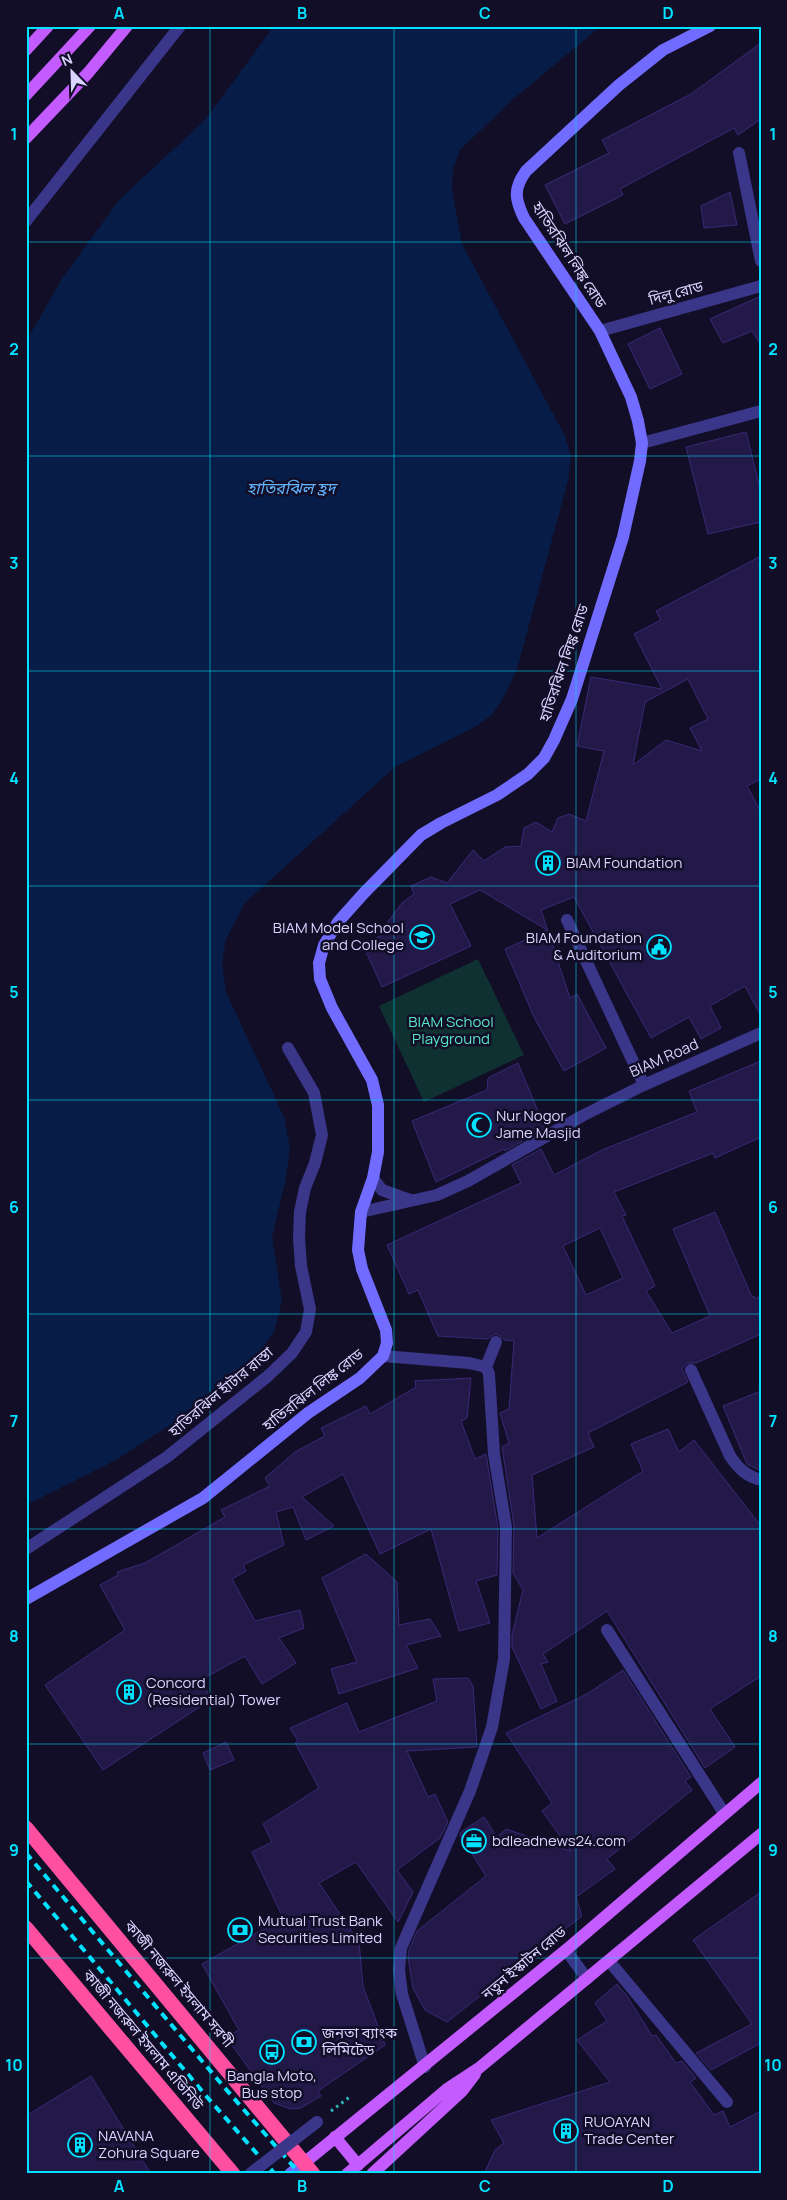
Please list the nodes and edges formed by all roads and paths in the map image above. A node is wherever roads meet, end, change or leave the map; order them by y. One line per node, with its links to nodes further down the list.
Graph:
1 (48, 26): 6 (main road)
2 (90, 26): 7 (main road)
3 (128, 26): 8 (main road)
4 (180, 26): 10 (street)
5 (710, 26): 13 (street, হাতিরঝিল লিঙ্ক রোড)
6 (26, 50)
7 (26, 95)
8 (26, 138)
9 (739, 154): 11 (street)
10 (26, 221)
11 (761, 261)
12 (761, 286): 13 (street, দিলু রোড)
13 (600, 331): 15 (street, হাতিরঝিল লিঙ্ক রোড)
14 (761, 411): 15 (street)
15 (642, 443): 20 (street, হাতিরঝিল লিঙ্ক রোড)
16 (567, 920): 19 (street)
17 (761, 1033): 19 (street, BIAM Road)
18 (288, 1048): 28 (street, হাতিরঝিল হাঁটার রাস্তা)
19 (644, 1085): 21 (street, BIAM Road)
20 (373, 1178): 21 (street); 22 (street, হাতিরঝিল লিঙ্ক রোড)
21 (413, 1201): 22 (street, BIAM Road)
22 (361, 1212): 24 (street, হাতিরঝিল লিঙ্ক রোড)
23 (496, 1342): 25 (street)
24 (383, 1356): 25 (street); 29 (street, হাতিরঝিল লিঙ্ক রোড)
25 (486, 1367): 39 (street)
26 (691, 1370): 27 (street)
27 (761, 1480)
28 (26, 1549)
29 (26, 1599)
30 (607, 1630): 32 (street)
31 (761, 1782): 32 (main road, নতুন ইস্কাটন রোড)
32 (724, 1813): 36 (main road, নতুন ইস্কাটন রোড)
33 (26, 1828): 46 (highway, কাজী নজরুল ইসলাম সরণী)
34 (761, 1834): 37 (main road)
35 (26, 1928): 47 (highway, কাজী নজরুল ইসলাম এভিনিউ)
36 (566, 1950): 38 (street); 39 (main road, নতুন ইস্কাটন রোড)
37 (609, 1961): 38 (main road); 42 (street)
38 (587, 1979): 40 (main road)
39 (425, 2067): 44 (main road, নতুন ইস্কাটন রোড)
40 (479, 2068): 45 (main road); 51 (main road)
41 (351, 2096): 43 (path)
42 (727, 2102)
43 (316, 2122): 48 (street, bridge)
44 (335, 2137): 45 (main road); 46 (main road, নতুন ইস্কাটন রোড)
45 (358, 2165): 50 (main road)
46 (309, 2168): 49 (street)
47 (232, 2174)
48 (250, 2174)
49 (290, 2174)
50 (347, 2174)
51 (372, 2174)

